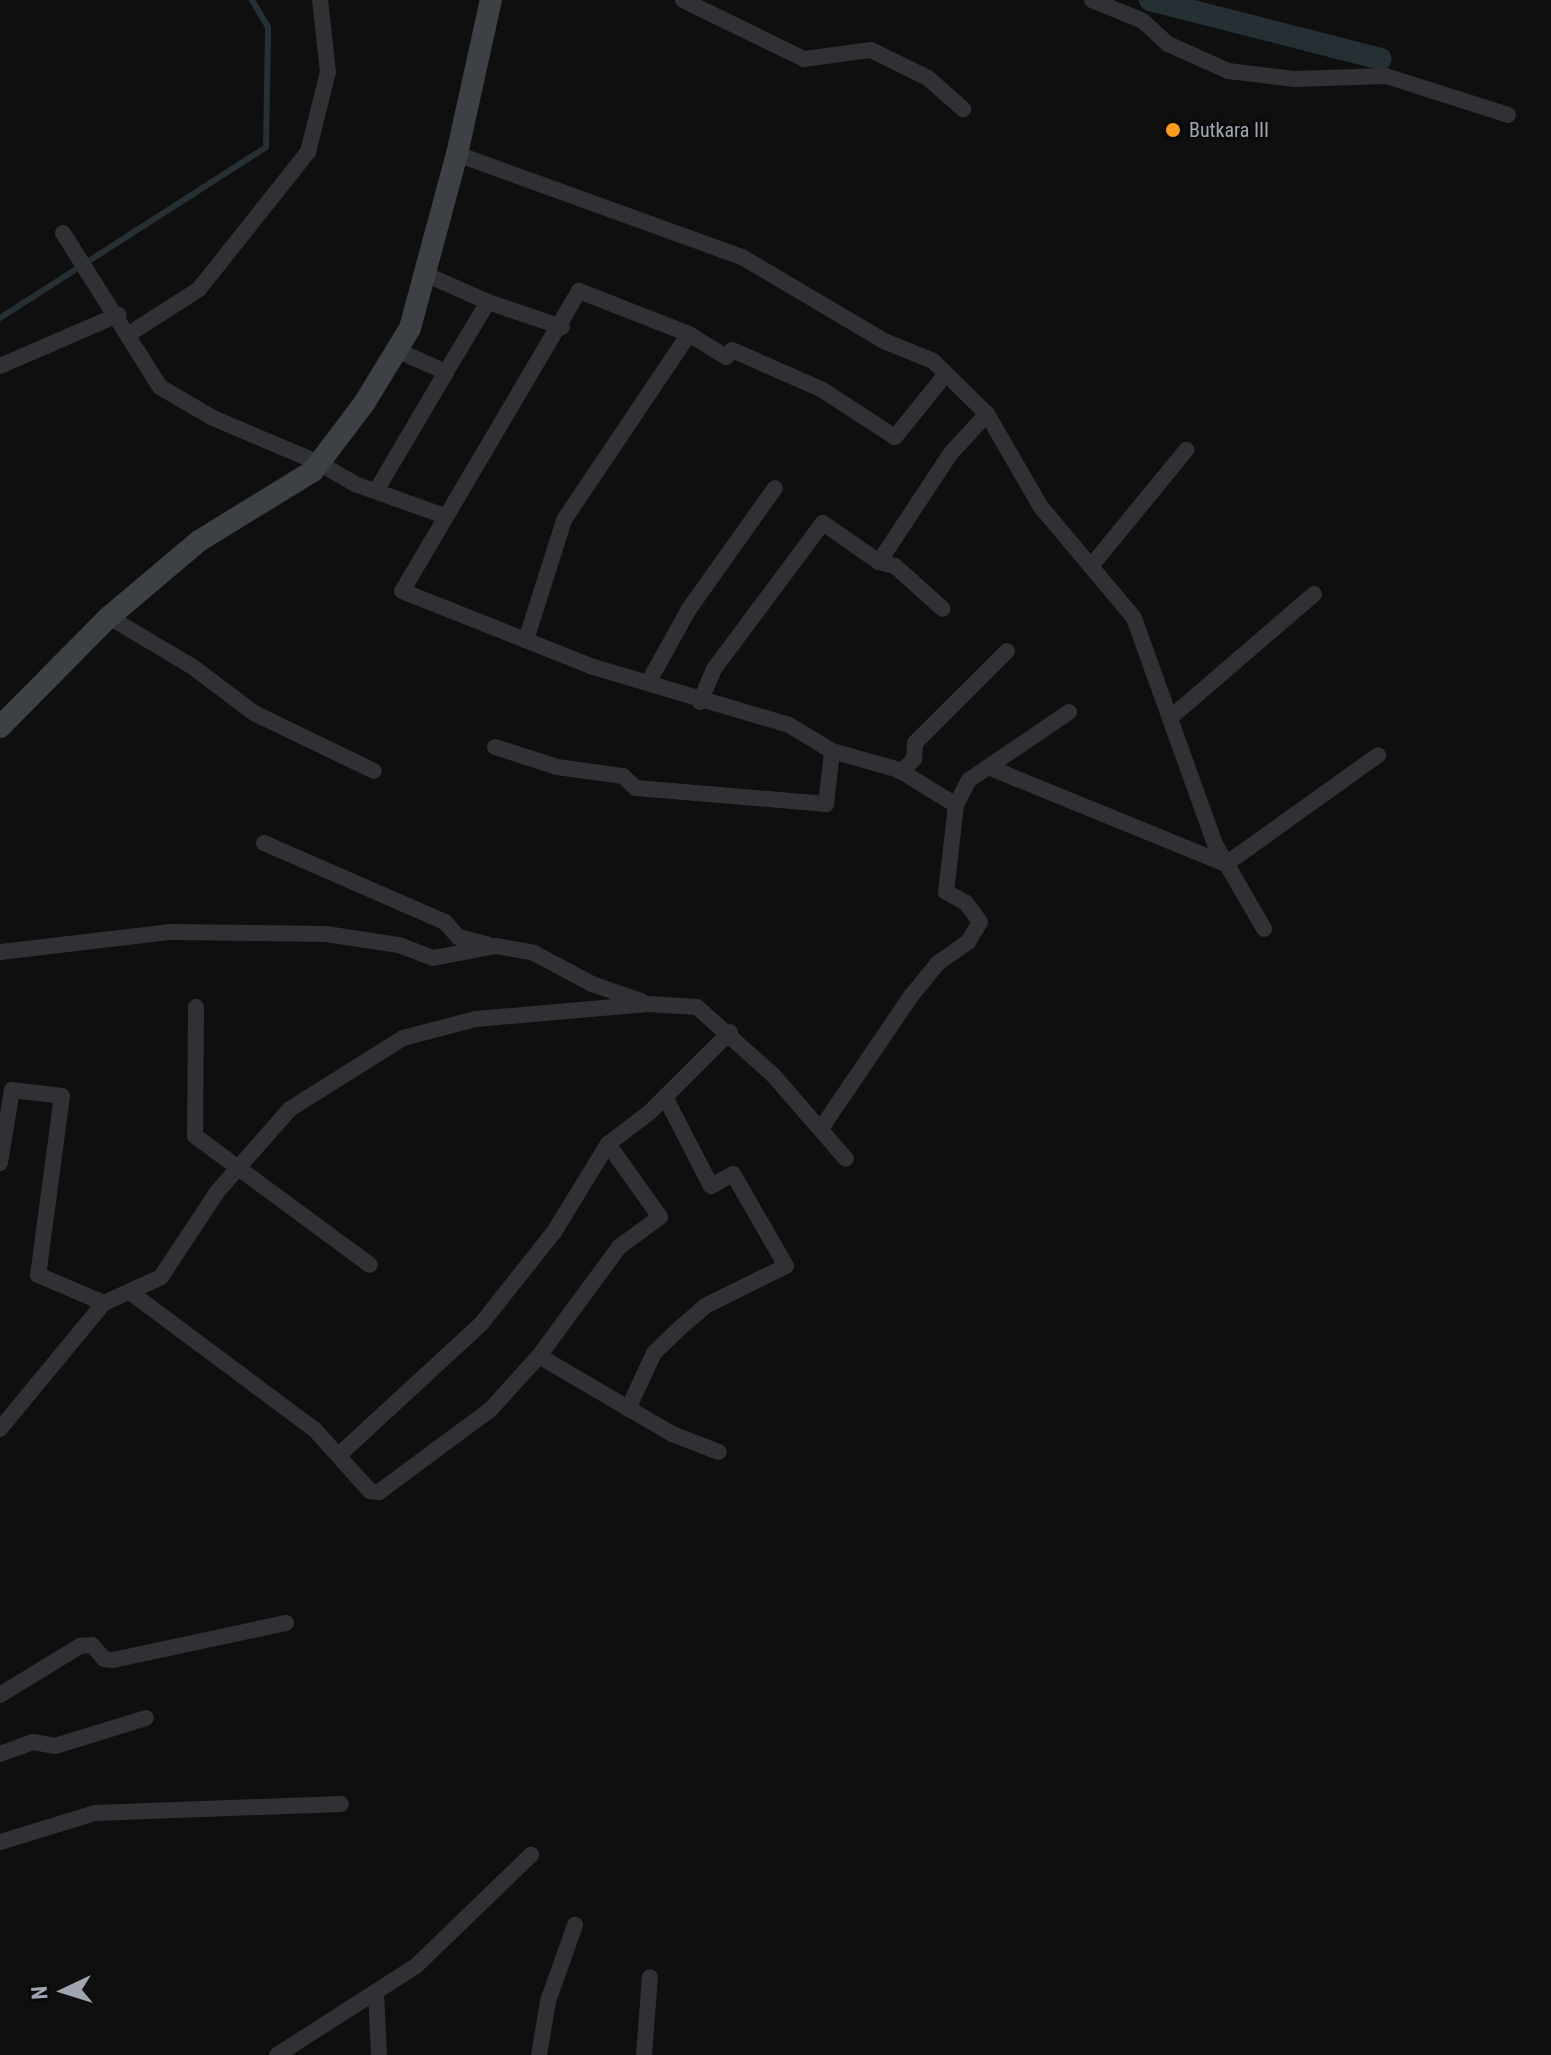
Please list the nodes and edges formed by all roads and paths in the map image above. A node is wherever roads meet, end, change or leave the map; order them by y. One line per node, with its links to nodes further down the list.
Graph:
1 (320, 0): 13 (street)
2 (491, 0): 7 (street)
3 (683, 0): 5 (street)
4 (1092, 0): 6 (street)
5 (963, 109)
6 (1508, 115)
7 (457, 154): 9 (street); 18 (street)
8 (63, 233): 11 (street)
9 (425, 274): 10 (street); 15 (street)
10 (488, 302): 12 (street); 17 (street)
11 (118, 315): 13 (street); 16 (street)
12 (562, 327): 14 (street); 24 (street)
13 (129, 334): 21 (street)
14 (689, 334): 18 (street); 30 (street)
15 (396, 350): 17 (street); 21 (street)
16 (0, 366)
17 (446, 372): 23 (street)
18 (946, 374): 19 (street)
19 (987, 414): 25 (street); 26 (street)
20 (1186, 450): 26 (street)
21 (319, 463): 23 (street); 29 (street)
22 (775, 488): 32 (street)
23 (376, 491): 24 (street)
24 (445, 516): 30 (street)
25 (879, 562): 28 (street); 33 (street)
26 (1092, 565): 35 (street)
27 (1314, 594): 35 (street)
28 (943, 609)
29 (109, 617): 36 (street); 41 (street)
30 (526, 640): 32 (street)
31 (1007, 651): 42 (street)
32 (648, 683): 33 (street)
33 (700, 702): 38 (street)
34 (1069, 712): 40 (street)
35 (1170, 718): 45 (street)
36 (0, 727)
37 (495, 747): 38 (street)
38 (832, 751): 42 (street)
39 (1378, 755): 45 (street)
40 (988, 767): 43 (street); 45 (street)
41 (374, 771)
42 (901, 772): 43 (street)
43 (956, 805): 53 (street)
44 (264, 843): 47 (street)
45 (1226, 864): 46 (street)
46 (1264, 929)
47 (496, 946): 48 (street); 49 (street)
48 (0, 952)
49 (648, 1004): 51 (street); 57 (street)
50 (196, 1007): 57 (street)
51 (730, 1032): 52 (street); 53 (street)
52 (665, 1097): 54 (street); 62 (street)
53 (822, 1127): 55 (street)
54 (608, 1144): 61 (street); 65 (street)
55 (846, 1159)
56 (0, 1163): 60 (street)
57 (240, 1167): 58 (street); 59 (street)
58 (370, 1265)
59 (130, 1292): 60 (street); 65 (street)
60 (104, 1303): 63 (street)
61 (539, 1356): 62 (street); 65 (street)
62 (628, 1409): 64 (street)
63 (0, 1429)
64 (719, 1452)
65 (340, 1454)
66 (286, 1623): 67 (street)
67 (0, 1695)
68 (146, 1718): 69 (street)
69 (0, 1754)
70 (341, 1804): 71 (street)
71 (0, 1842)
72 (531, 1855): 75 (street)
73 (575, 1925): 78 (street)
74 (650, 1977): 79 (street)
75 (376, 1992): 76 (street); 77 (street)
76 (277, 2055)
77 (379, 2055)
78 (539, 2055)
79 (644, 2055)

